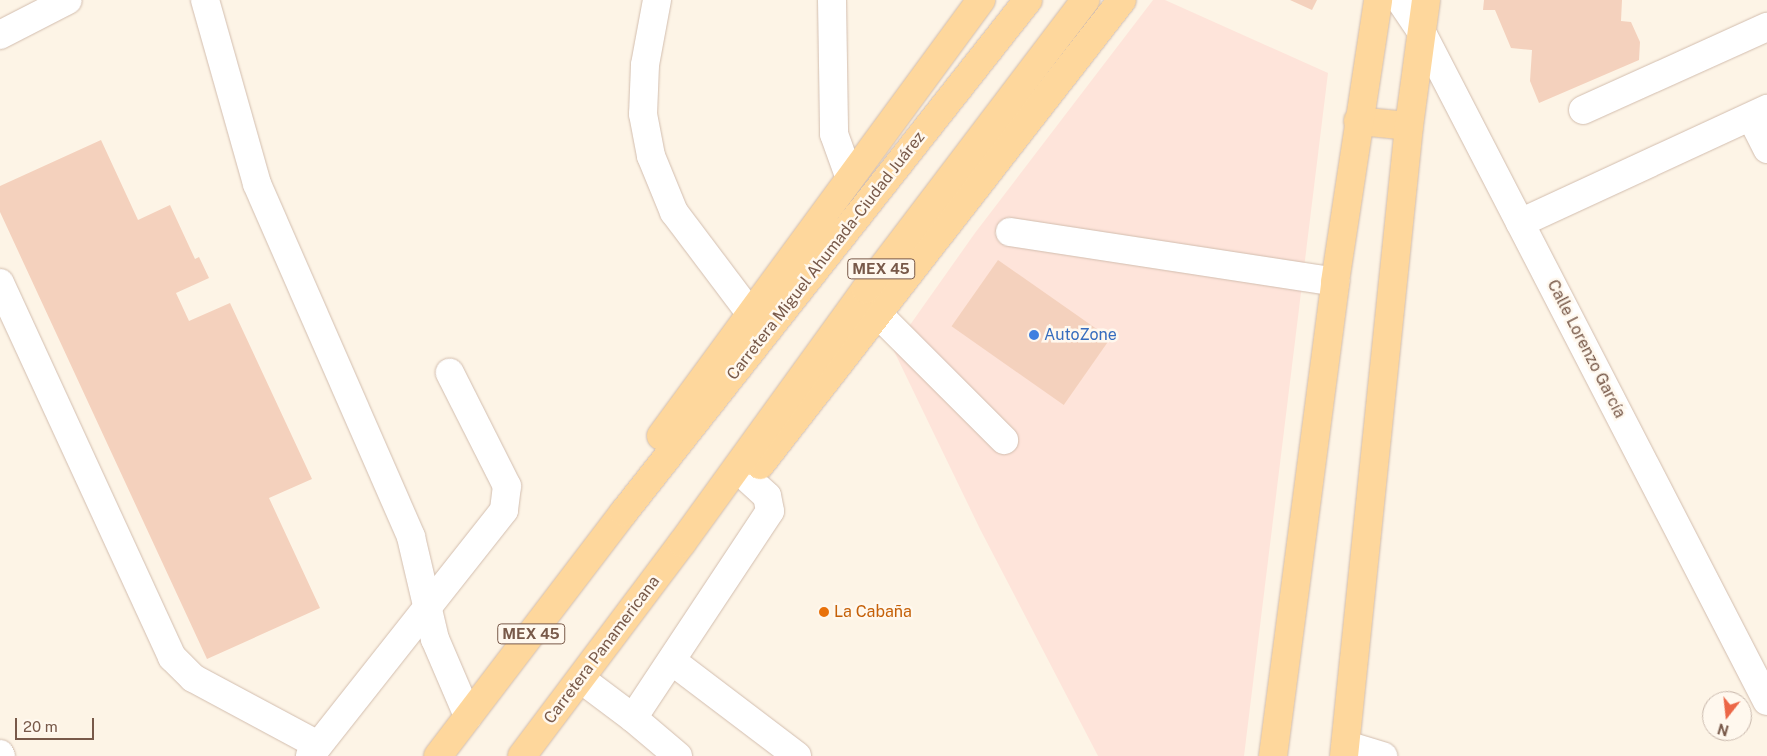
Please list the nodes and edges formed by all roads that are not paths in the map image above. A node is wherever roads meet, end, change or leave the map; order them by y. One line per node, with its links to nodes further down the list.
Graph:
1 (68, 0): 14 (street)
2 (205, 0): 32 (street)
3 (657, 0): 25 (street)
4 (832, 0): 20 (street)
5 (981, 0): 20 (main road)
6 (1028, 0): 30 (main road, Carretera Miguel Ahumada-Ciudad Juárez / MEX 45)
7 (1085, 0): 31 (main road, MEX 45)
8 (1122, 0): 26 (main road)
9 (1378, 0): 17 (main road)
10 (1400, 0): 13 (street, Calle Lorenzo García)
11 (1426, 0): 13 (main road)
12 (1767, 27): 15 (street)
13 (1421, 32): 18 (main road); 21 (street, Calle Lorenzo García)
14 (0, 35)
15 (1583, 110)
16 (1759, 113): 19 (street); 21 (street)
17 (1358, 121): 18 (main road); 23 (main road)
18 (1409, 126): 39 (main road)
19 (1767, 149)
20 (849, 176): 25 (main road)
21 (1520, 223): 35 (street, Calle Lorenzo García)
22 (1010, 232): 23 (street)
23 (1335, 282): 44 (main road)
24 (0, 283): 38 (street)
25 (750, 313): 30 (main road)
26 (879, 315): 28 (street); 29 (main road)
27 (450, 373): 32 (street)
28 (1004, 440)
29 (749, 480): 31 (main road); 33 (street)
30 (624, 512): 36 (main road, MEX 45)
31 (682, 543): 34 (main road, Carretera Panamericana / MEX 45)
32 (429, 602): 36 (street); 38 (street)
33 (672, 661): 37 (street); 43 (street)
34 (581, 679): 37 (street); 41 (main road, Carretera Panamericana / MEX 45)
35 (1767, 701)
36 (468, 716): 40 (main road, MEX 45)
37 (633, 718): 42 (street)
38 (314, 750)
39 (1345, 751): 45 (street)
40 (438, 756)
41 (522, 756)
42 (678, 756)
43 (797, 756)
44 (1273, 756)
45 (1383, 756)

